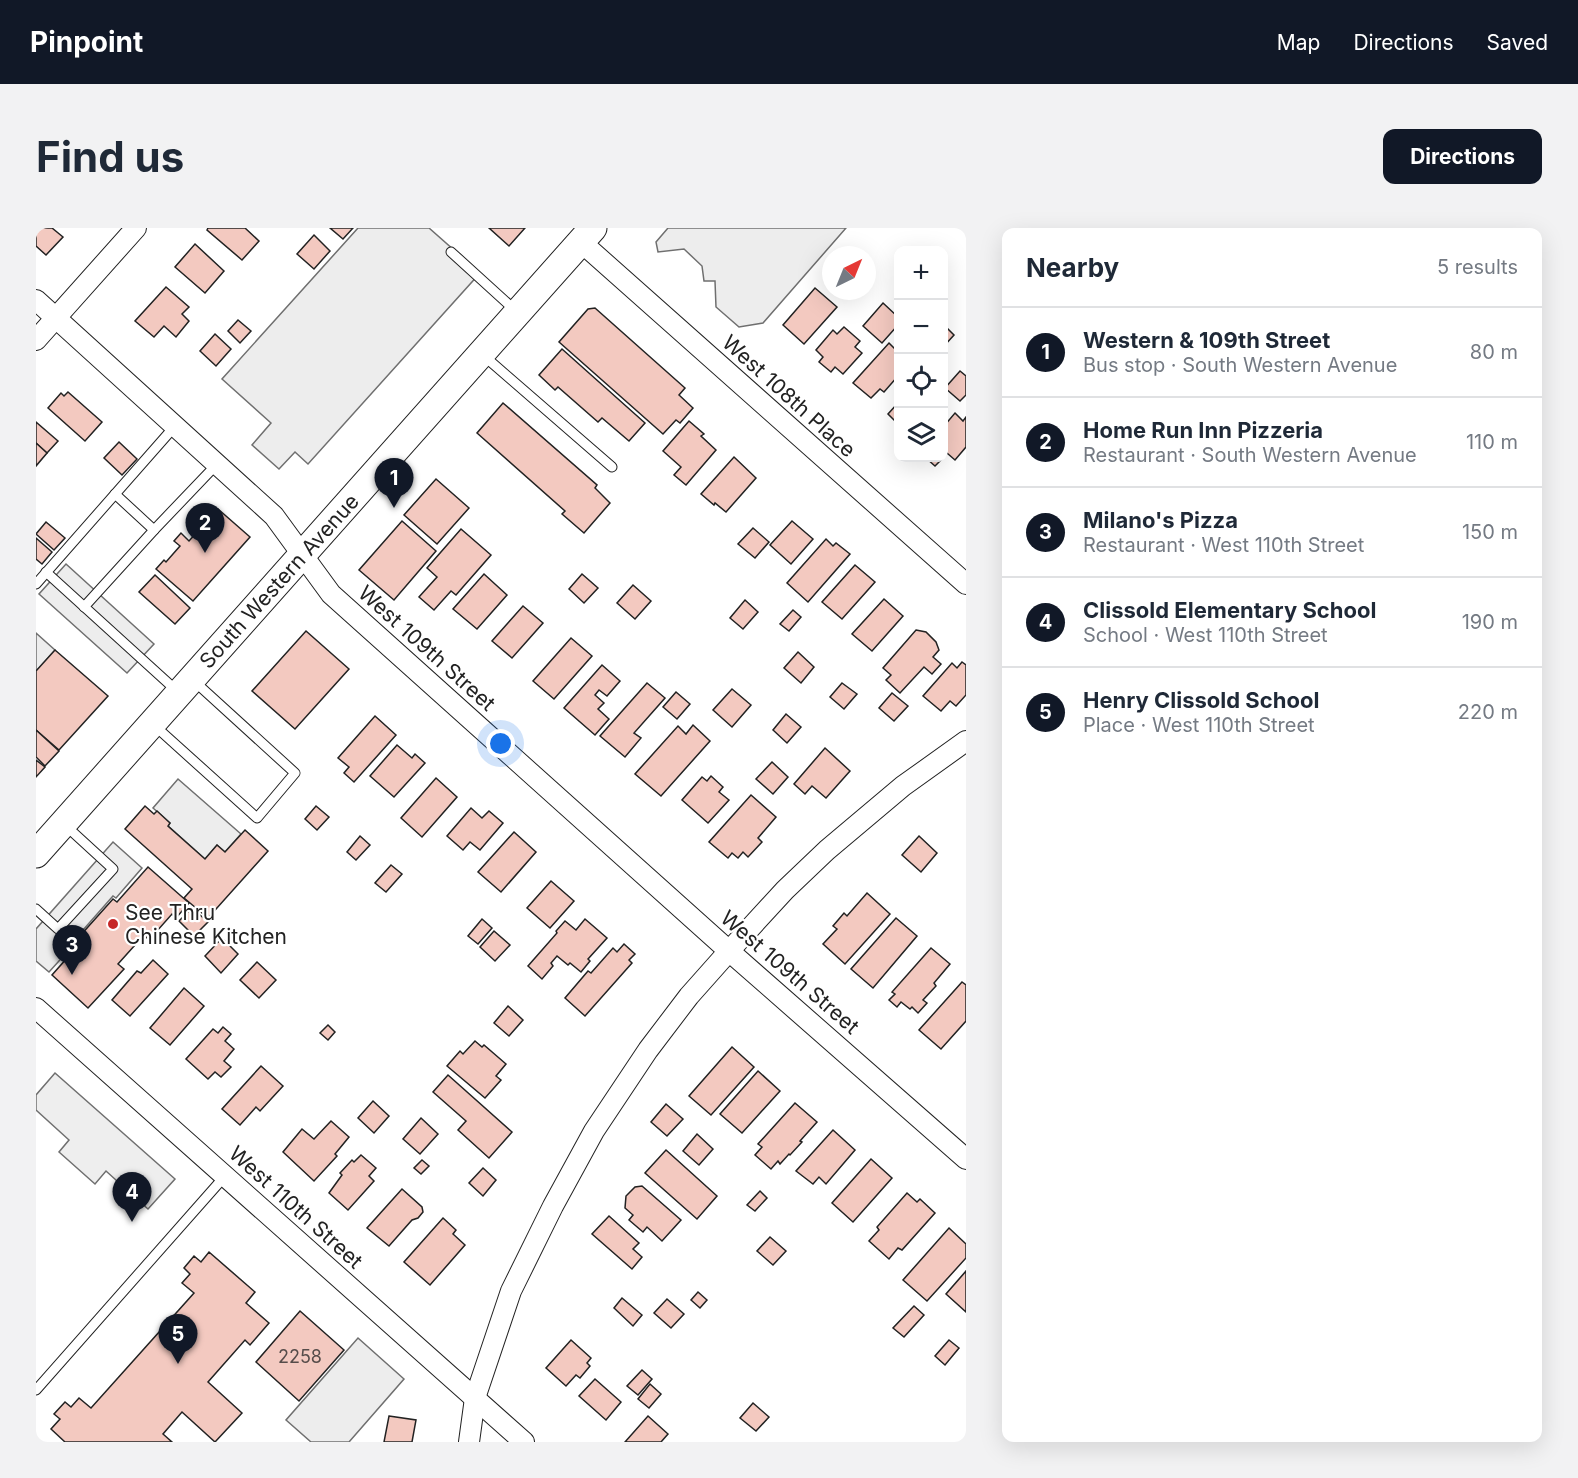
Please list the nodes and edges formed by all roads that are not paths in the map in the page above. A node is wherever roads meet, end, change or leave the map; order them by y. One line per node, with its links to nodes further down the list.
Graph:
1 (136, 228): 6 (street)
2 (587, 235): 5 (main road, South Western Avenue); 17 (street, West 108th Place)
3 (451, 252): 5 (lane)
4 (36, 300): 6 (street, West 109th Street)
5 (518, 313): 8 (main road, South Western Avenue)
6 (56, 318): 7 (street); 9 (street, West 109th Street)
7 (36, 340)
8 (481, 354): 11 (lane); 14 (main road, South Western Avenue)
9 (176, 426): 10 (street, West 109th Street); 12 (lane)
10 (218, 464): 13 (lane); 14 (street, West 109th Street)
11 (612, 467)
12 (116, 494): 13 (lane); 15 (lane)
13 (154, 530): 18 (lane)
14 (302, 555): 19 (main road, South Western Avenue); 25 (street, West 109th Street)
15 (46, 572): 16 (lane); 18 (lane)
16 (36, 584)
17 (966, 584)
18 (84, 606): 19 (lane)
19 (186, 686): 20 (main road, South Western Avenue); 20 (lane)
20 (152, 724): 22 (main road, South Western Avenue)
21 (966, 741): 25 (street)
22 (63, 824): 23 (main road, South Western Avenue); 24 (lane)
23 (36, 854)
24 (36, 909)
25 (729, 951): 27 (street, West 109th Street); 30 (street)
26 (36, 1008): 28 (street, West 110th Street)
27 (966, 1159)
28 (225, 1176): 29 (lane); 30 (street, West 110th Street)
29 (36, 1390)
30 (475, 1398): 31 (street); 32 (street, West 110th Street)
31 (469, 1442)
32 (524, 1442)

